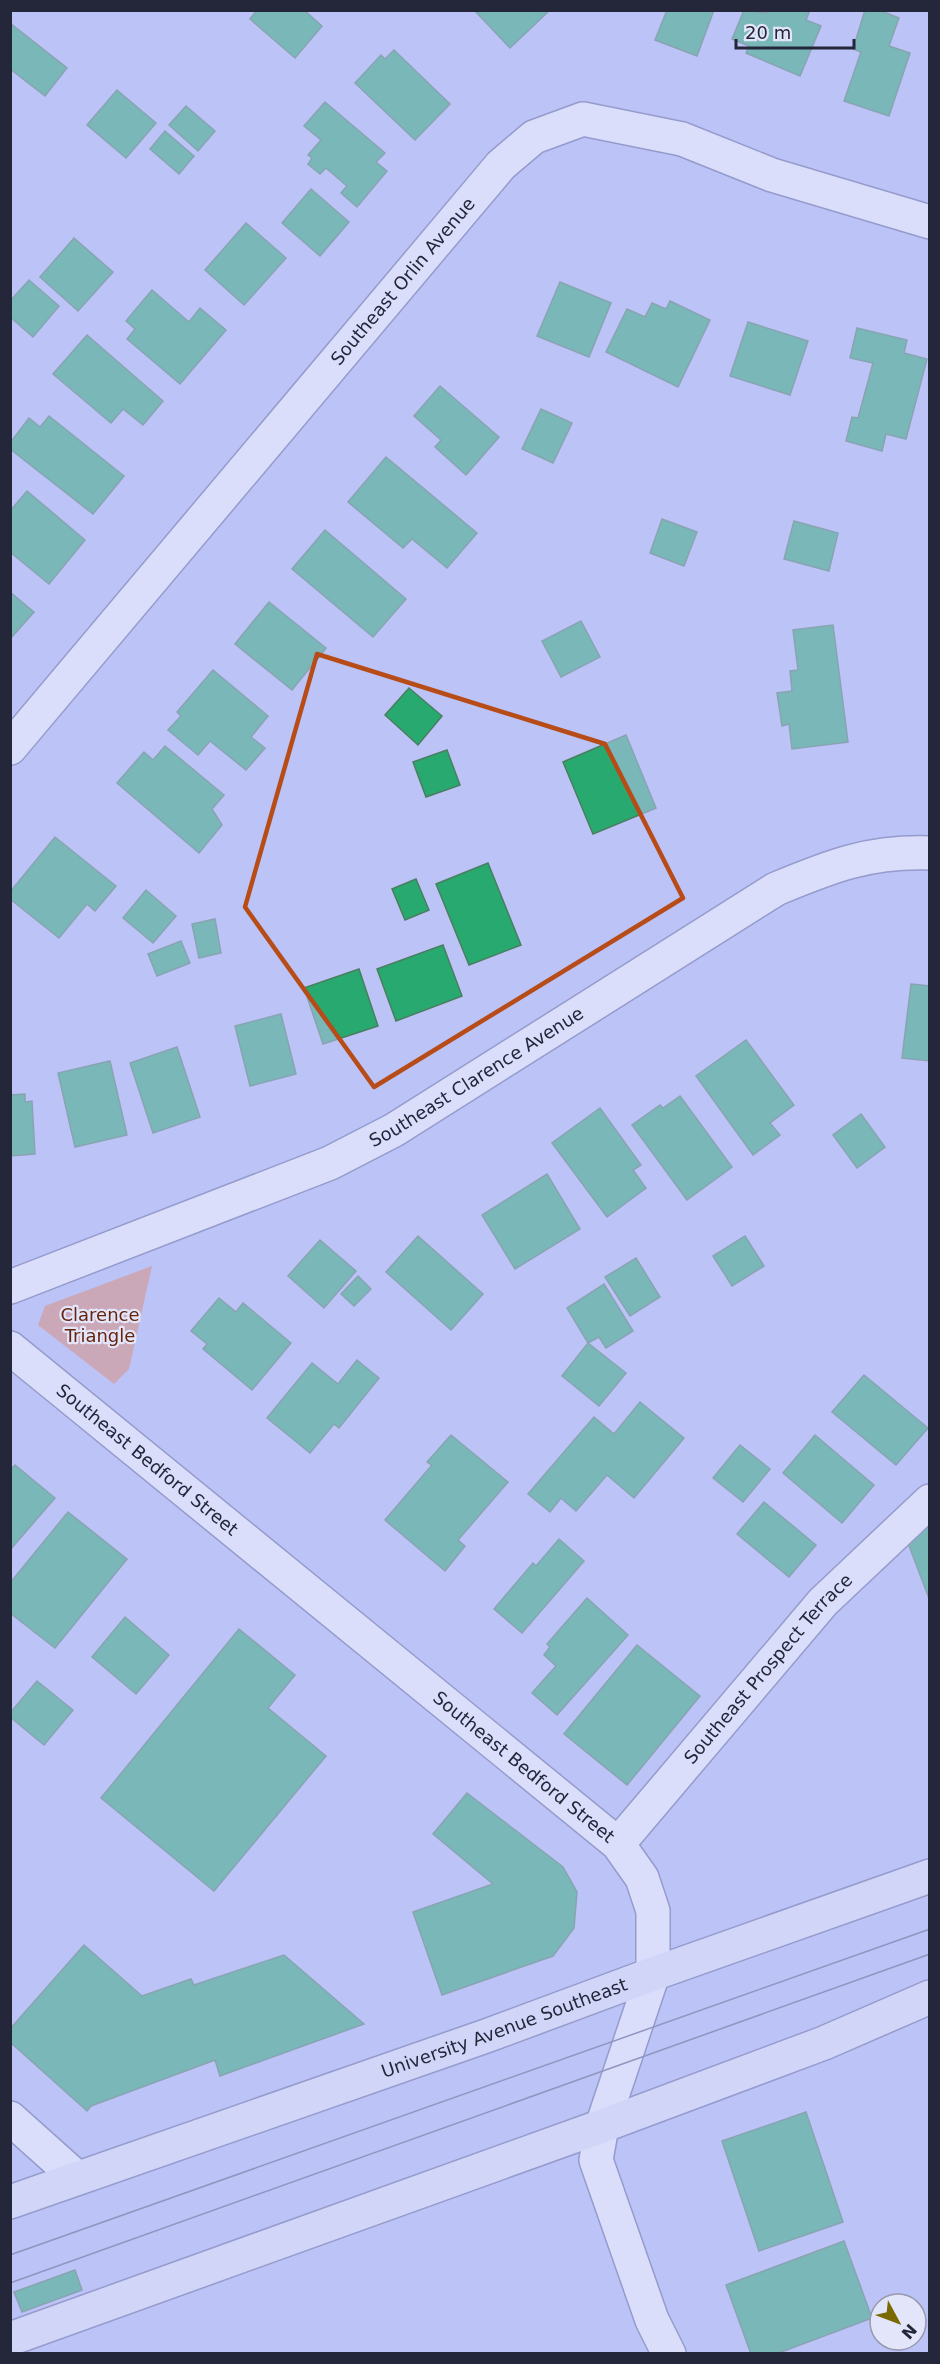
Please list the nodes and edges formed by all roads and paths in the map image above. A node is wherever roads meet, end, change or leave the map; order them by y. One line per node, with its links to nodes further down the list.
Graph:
1 (930, 222): 2 (street, Southeast Orlin Avenue)
2 (16, 736)
3 (930, 853): 4 (street, Southeast Clarence Avenue)
4 (10, 1287)
5 (10, 1348): 7 (street, Southeast Bedford Street)
6 (930, 1501): 7 (street, Southeast Prospect Terrace)
7 (618, 1844): 9 (street, Southeast Bedford Street)
8 (930, 1876): 9 (main road, University Avenue Southeast)
9 (653, 1974): 12 (street, Southeast Bedford Street); 13 (main road, University Avenue Southeast)
10 (930, 1996): 12 (main road)
11 (10, 2118): 13 (street)
12 (602, 2126): 15 (main road); 16 (street, Southeast Bedford Street)
13 (77, 2178): 14 (main road, University Avenue Southeast)
14 (10, 2202)
15 (10, 2339)
16 (669, 2354)

